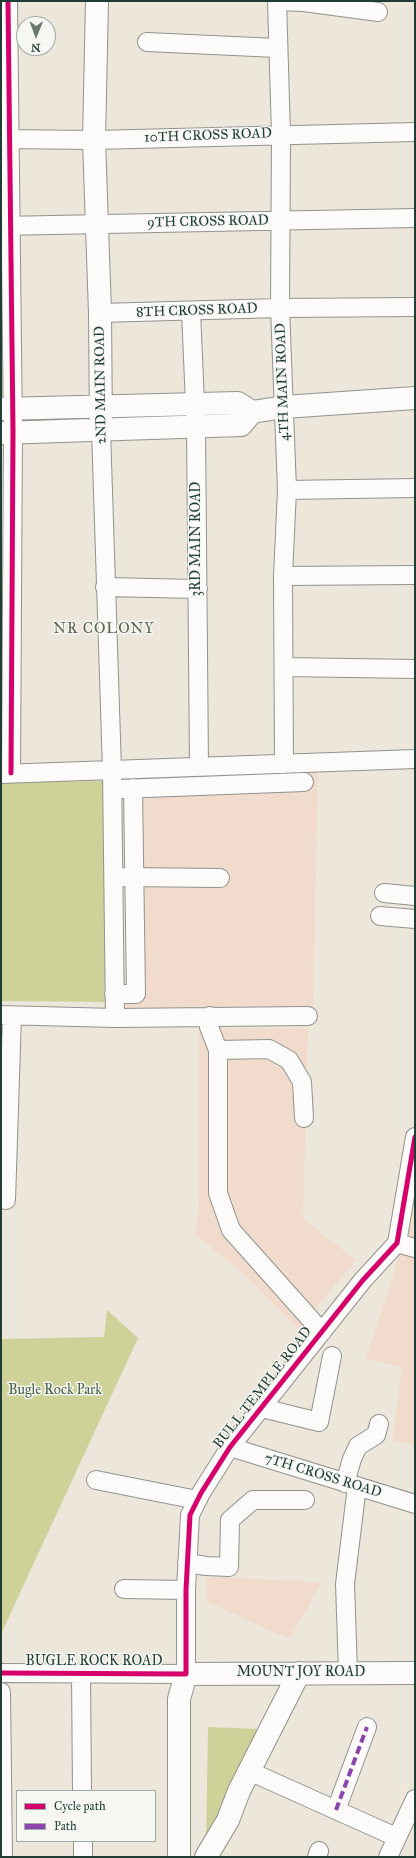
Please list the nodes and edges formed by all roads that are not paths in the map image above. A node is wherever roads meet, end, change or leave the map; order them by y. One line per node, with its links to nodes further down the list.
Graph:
1 (8, 1): 9 (street)
2 (97, 1): 10 (main road, 2ND MAIN ROAD)
3 (277, 1): 4 (street); 6 (street, 4TH MAIN ROAD)
4 (378, 12)
5 (148, 42): 6 (street)
6 (277, 48): 8 (street, 4TH MAIN ROAD)
7 (415, 132): 8 (street, 10TH CROSS ROAD)
8 (281, 134): 10 (street, 10TH CROSS ROAD); 12 (street, 4TH MAIN ROAD)
9 (5, 139): 10 (street, 10TH CROSS ROAD); 14 (street)
10 (94, 140): 13 (main road, 2ND MAIN ROAD)
11 (415, 218): 12 (street, 9TH CROSS ROAD)
12 (280, 220): 13 (street, 9TH CROSS ROAD); 16 (street, 4TH MAIN ROAD)
13 (97, 224): 14 (street, 9TH CROSS ROAD); 18 (main road, 2ND MAIN ROAD)
14 (6, 226): 23 (street)
15 (415, 307): 16 (street, 8TH CROSS ROAD)
16 (280, 308): 17 (street, 8TH CROSS ROAD); 22 (street, 4TH MAIN ROAD)
17 (191, 311): 18 (street, 8TH CROSS ROAD); 20 (street, 3RD MAIN ROAD)
18 (100, 313): 21 (main road, 2ND MAIN ROAD)
19 (415, 398): 22 (main road)
20 (195, 404): 21 (main road); 24 (main road); 25 (street, 3RD MAIN ROAD)
21 (100, 407): 23 (main road); 26 (main road, 2ND MAIN ROAD)
22 (284, 407): 24 (main road); 29 (street, 4TH MAIN ROAD)
23 (7, 409): 27 (street)
24 (252, 412): 25 (main road)
25 (196, 427): 26 (main road); 33 (street, 3RD MAIN ROAD)
26 (101, 430): 27 (main road); 32 (street, 2ND MAIN ROAD)
27 (7, 433): 40 (street)
28 (415, 488): 29 (street)
29 (287, 490): 31 (street, 4TH MAIN ROAD)
30 (415, 575): 31 (street)
31 (283, 576): 34 (street, 4TH MAIN ROAD)
32 (105, 587): 33 (street); 39 (street, 2ND MAIN ROAD)
33 (198, 589): 38 (street, 3RD MAIN ROAD)
34 (284, 667): 35 (street); 37 (street, 4TH MAIN ROAD)
35 (415, 669)
36 (415, 759): 37 (street)
37 (284, 764): 38 (street)
38 (199, 767): 39 (street)
39 (112, 770): 40 (street); 43 (street, 2ND MAIN ROAD)
40 (6, 774)
41 (304, 782): 42 (street)
42 (133, 788): 43 (street); 45 (street)
43 (112, 789): 44 (street, 2ND MAIN ROAD)
44 (113, 877): 45 (street); 51 (street, 2ND MAIN ROAD)
45 (134, 877): 46 (street); 51 (street)
46 (220, 878)
47 (384, 893): 48 (street)
48 (415, 896)
49 (380, 916): 50 (street)
50 (415, 919)
51 (114, 994): 55 (street, 2ND MAIN ROAD)
52 (7, 1015): 55 (street); 59 (street)
53 (210, 1016): 54 (street); 55 (street); 56 (street)
54 (308, 1016)
55 (115, 1018)
56 (218, 1050): 57 (street); 62 (street)
57 (304, 1118)
58 (415, 1138): 60 (street)
59 (6, 1200)
60 (397, 1243): 61 (street); 62 (street, BULL TEMPLE ROAD)
61 (415, 1248)
62 (322, 1332): 64 (street, BULL TEMPLE ROAD)
63 (332, 1356): 64 (street)
64 (262, 1408): 66 (street, BULL TEMPLE ROAD)
65 (379, 1424): 68 (street)
66 (230, 1447): 68 (street, 7TH CROSS ROAD); 69 (street, BULL TEMPLE ROAD)
67 (96, 1480): 69 (street)
68 (351, 1485): 71 (street, 7TH CROSS ROAD); 75 (street)
69 (197, 1500): 72 (street, BULL TEMPLE ROAD)
70 (305, 1500): 72 (street)
71 (415, 1504)
72 (187, 1563): 74 (street, BULL TEMPLE ROAD)
73 (124, 1589): 74 (street)
74 (186, 1590): 80 (street, BULL TEMPLE ROAD)
75 (348, 1672): 77 (main road, MOUNT JOY ROAD); 78 (main road, MOUNT JOY ROAD)
76 (1, 1673): 79 (street, BUGLE ROCK ROAD)
77 (299, 1673): 80 (main road, MOUNT JOY ROAD); 83 (main road)
78 (415, 1673)
79 (81, 1674): 80 (street, BUGLE ROCK ROAD); 84 (street)
80 (186, 1674): 91 (main road, BULL TEMPLE ROAD); 92 (main road, BULL TEMPLE ROAD)
81 (1, 1692): 89 (street)
82 (367, 1727): 86 (street)
83 (249, 1771): 86 (street); 93 (main road)
84 (82, 1790)
85 (415, 1799): 87 (street)
86 (336, 1810): 87 (street)
87 (396, 1837): 94 (street)
88 (83, 1842): 90 (street)
89 (3, 1857)
90 (83, 1857)
91 (179, 1857)
92 (194, 1857)
93 (206, 1857)
94 (388, 1857)

